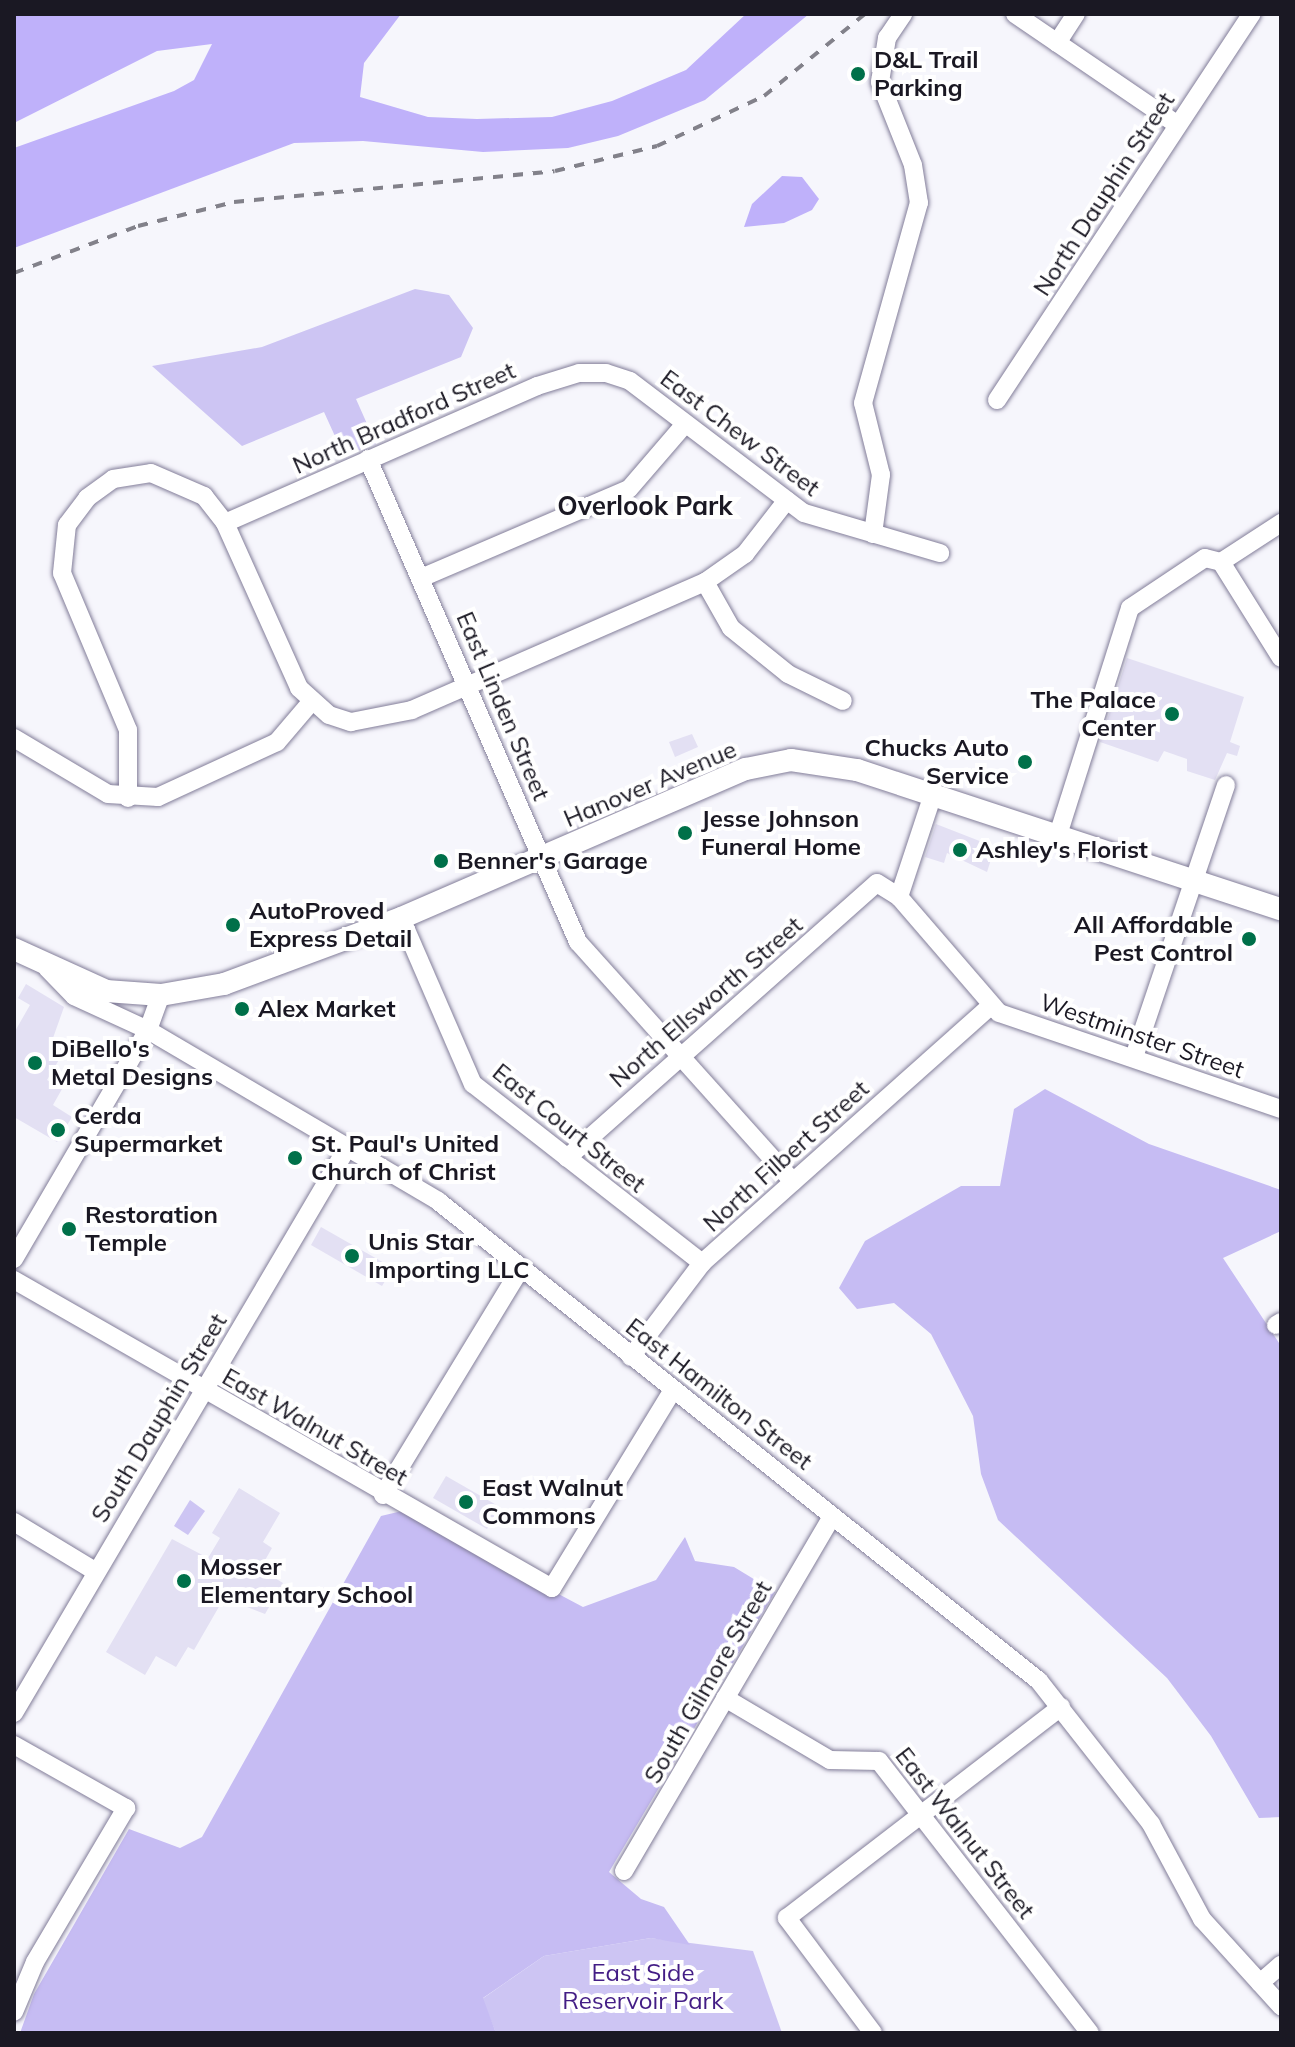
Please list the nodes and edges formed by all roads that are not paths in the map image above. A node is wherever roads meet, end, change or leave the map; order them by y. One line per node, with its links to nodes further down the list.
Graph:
1 (903, 14): 14 (street)
2 (1015, 14): 5 (street)
3 (1076, 14): 5 (street)
4 (1252, 14): 6 (street, North Dauphin Street)
5 (1057, 43): 6 (street)
6 (1178, 125): 8 (street, North Dauphin Street)
7 (606, 373): 9 (street, East Chew Street); 10 (street, North Bradford Street)
8 (997, 400)
9 (685, 424): 11 (street, East Chew Street); 17 (street)
10 (368, 459): 12 (street, North Bradford Street); 17 (street, East Linden Street)
11 (787, 500): 14 (street, East Chew Street); 18 (street)
12 (225, 523): 22 (street); 26 (street)
13 (1281, 523): 16 (street)
14 (873, 534): 15 (street, East Chew Street)
15 (940, 553)
16 (1221, 562): 19 (street); 27 (street)
17 (421, 578): 20 (street, East Linden Street)
18 (705, 582): 20 (street); 21 (street)
19 (1281, 658)
20 (466, 686): 22 (street); 28 (street, East Linden Street)
21 (843, 701)
22 (311, 702): 26 (street)
23 (14, 738): 26 (street)
24 (1226, 785): 29 (street)
25 (932, 797): 27 (main road, Hanover Avenue); 28 (main road, Hanover Avenue); 30 (street)
26 (128, 798)
27 (1058, 835): 29 (main road, Hanover Avenue)
28 (543, 859): 32 (main road, Hanover Avenue); 38 (street, East Linden Street)
29 (1194, 879): 31 (main road, Hanover Avenue); 39 (street)
30 (899, 897): 36 (street); 38 (street, North Ellsworth Street)
31 (1281, 909)
32 (401, 918): 35 (main road, Hanover Avenue); 42 (street, East Court Street)
33 (14, 949): 34 (main road, East Hamilton Street)
34 (47, 968): 35 (main road, Hanover Avenue); 37 (street, East Hamilton Street)
35 (161, 995): 37 (street)
36 (990, 1006): 39 (street, Westminster Street); 43 (street, North Filbert Street)
37 (148, 1030): 41 (street, East Hamilton Street); 44 (street)
38 (681, 1057): 42 (street, North Ellsworth Street); 43 (street, East Linden Street)
39 (1134, 1057): 40 (street, Westminster Street)
40 (1281, 1109)
41 (347, 1148): 46 (street, East Hamilton Street); 50 (street, South Dauphin Street)
42 (567, 1158): 45 (street, East Court Street)
43 (793, 1182): 45 (street, North Filbert Street)
44 (14, 1259)
45 (702, 1263): 48 (street, North Filbert Street)
46 (520, 1270): 48 (street, East Hamilton Street); 51 (street)
47 (14, 1280): 50 (street, East Walnut Street)
48 (631, 1357): 49 (street, East Hamilton Street)
49 (673, 1390): 51 (street, East Walnut Street); 52 (street, East Hamilton Street)
50 (203, 1391): 51 (street, East Walnut Street); 54 (street, South Dauphin Street)
51 (383, 1495)
52 (832, 1516): 55 (street, South Gilmore Street); 56 (street, East Hamilton Street)
53 (14, 1522): 54 (street)
54 (95, 1571): 57 (street, South Dauphin Street)
55 (725, 1698): 59 (street, East Walnut Street); 60 (street, South Gilmore Street)
56 (1061, 1707): 59 (street); 62 (street, East Hamilton Street)
57 (14, 1713)
58 (14, 1745): 64 (street)
59 (923, 1814): 65 (street); 66 (street, East Walnut Street)
60 (624, 1871)
61 (1281, 1965): 62 (street)
62 (1260, 1983): 63 (street, East Hamilton Street)
63 (1281, 2006)
64 (14, 2012)
65 (873, 2033)
66 (1090, 2033)

